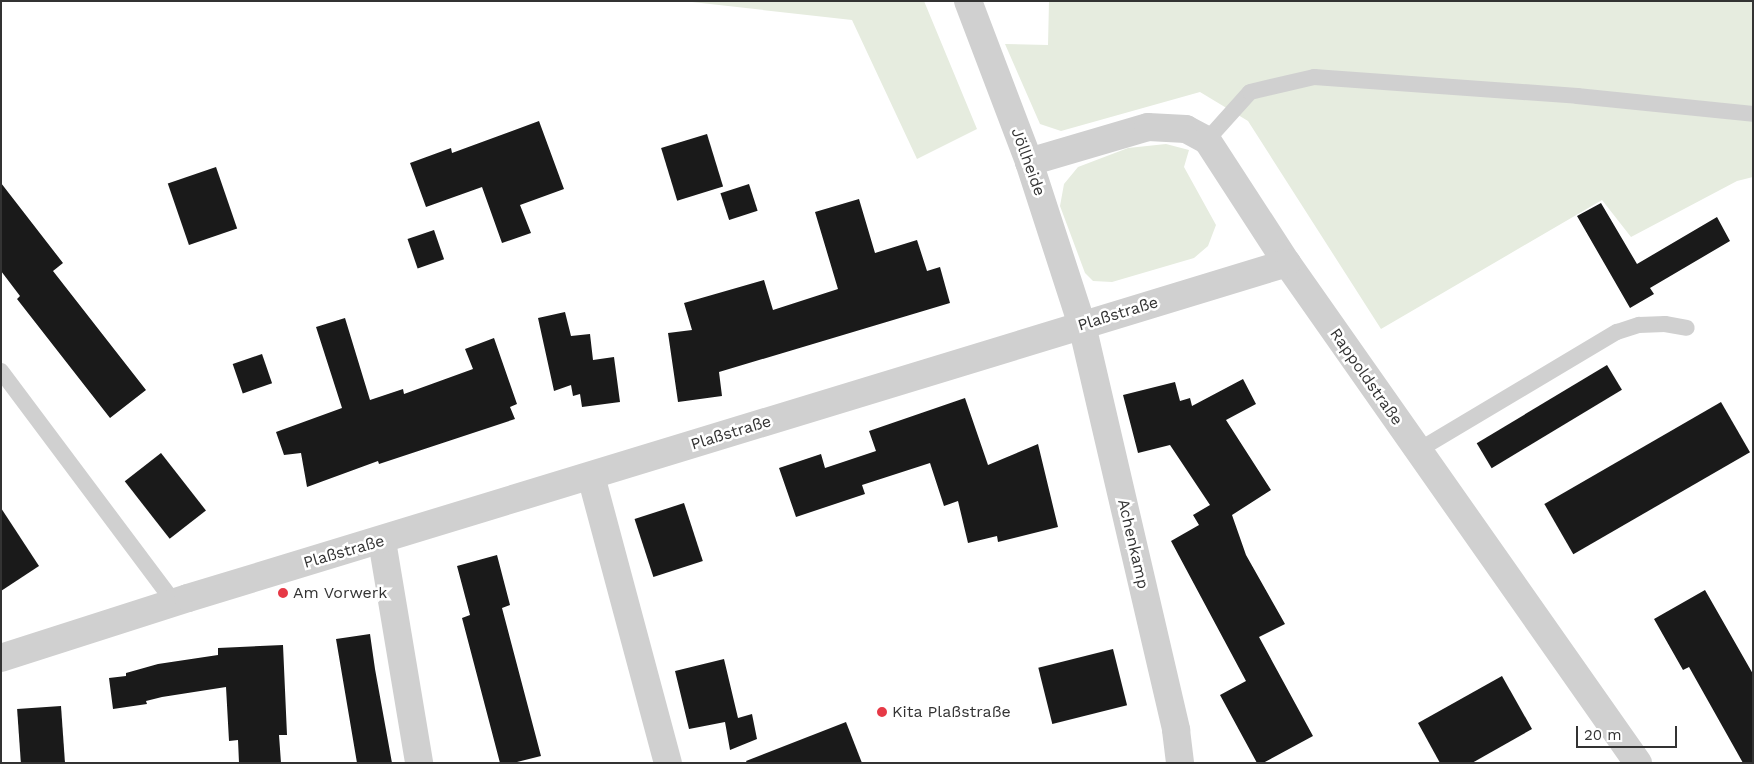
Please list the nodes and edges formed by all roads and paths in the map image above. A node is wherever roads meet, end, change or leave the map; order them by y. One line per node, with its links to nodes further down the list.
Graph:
1 (968, 1): 4 (street, Jöllheide)
2 (1753, 114): 3 (lane)
3 (1208, 140): 4 (street); 5 (street, Rappoldstraße)
4 (1029, 162): 6 (street, Jöllheide)
5 (1287, 263): 6 (street, Plaßstraße); 9 (street, Rappoldstraße)
6 (1082, 325): 10 (street, Plaßstraße); 16 (street, Achenkamp)
7 (1687, 328): 9 (lane)
8 (1, 371): 12 (lane)
9 (1417, 451): 17 (street, Rappoldstraße)
10 (591, 476): 11 (street, Plaßstraße); 15 (street)
11 (382, 541): 12 (street, Plaßstraße); 14 (street)
12 (174, 602): 13 (street, Plaßstraße)
13 (1, 658)
14 (419, 763)
15 (668, 763)
16 (1180, 763)
17 (1638, 763)

